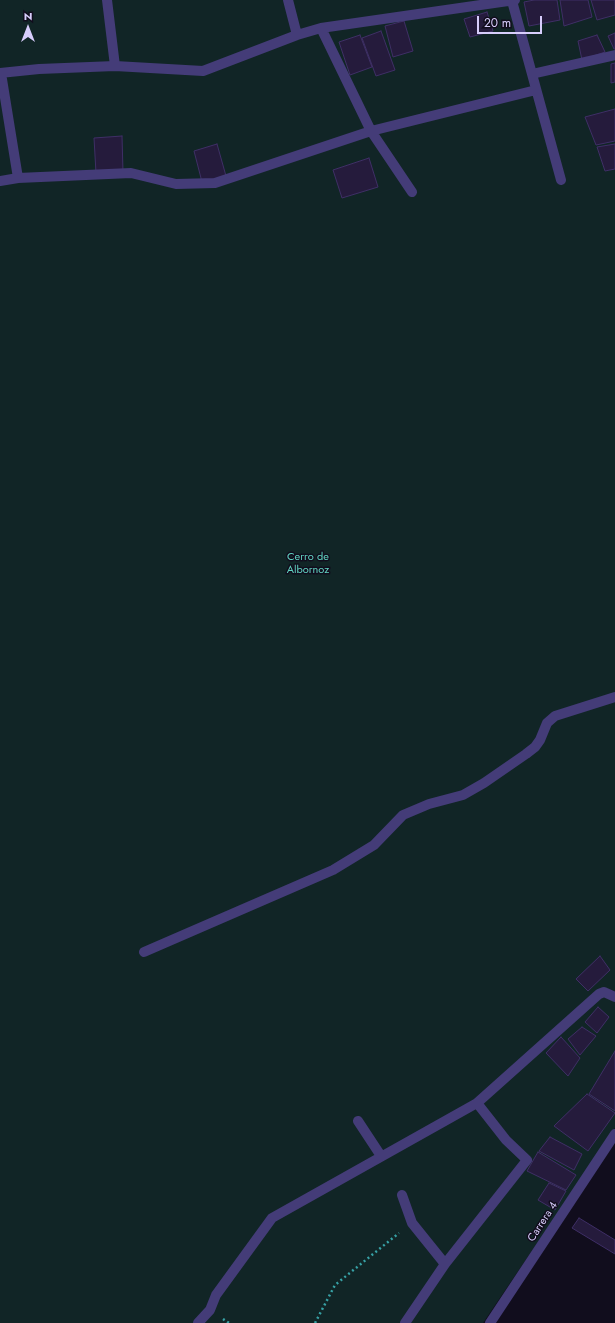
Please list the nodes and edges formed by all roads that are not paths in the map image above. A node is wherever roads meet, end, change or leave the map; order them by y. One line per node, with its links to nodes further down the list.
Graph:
1 (107, 0): 7 (street)
2 (288, 0): 5 (street)
3 (514, 0): 4 (street); 9 (street)
4 (321, 28): 5 (street); 11 (street)
5 (297, 35): 7 (street)
6 (615, 55): 9 (street)
7 (115, 66): 8 (street)
8 (0, 73): 12 (street)
9 (532, 74): 10 (street)
10 (536, 90): 11 (street); 13 (street)
11 (371, 131): 12 (street); 15 (street)
12 (18, 178): 14 (street)
13 (561, 180)
14 (0, 181)
15 (412, 192)
16 (615, 697): 17 (street)
17 (144, 952)
18 (615, 997): 19 (street)
19 (477, 1103): 22 (street); 24 (street)
20 (358, 1121): 22 (street)
21 (615, 1134): 27 (street, Carrera 4)
22 (381, 1156): 25 (street)
23 (402, 1195): 24 (street)
24 (445, 1264): 26 (street)
25 (198, 1323)
26 (405, 1323)
27 (490, 1323)

